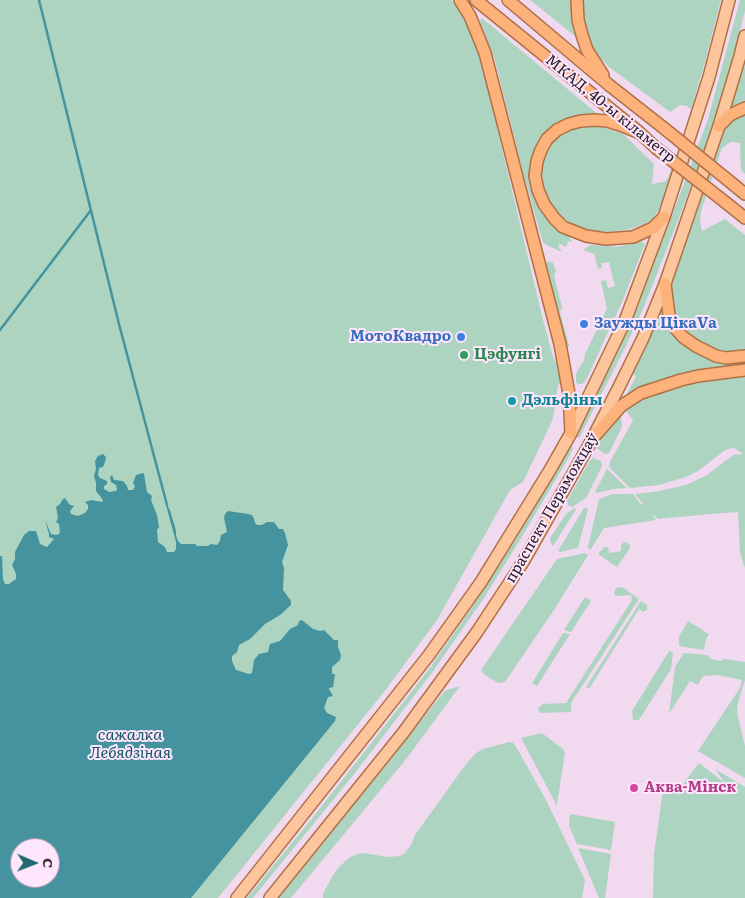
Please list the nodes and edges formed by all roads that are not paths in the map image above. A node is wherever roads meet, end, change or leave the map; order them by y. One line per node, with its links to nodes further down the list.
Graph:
1 (460, 0): 17 (highway)
2 (476, 0): 10 (highway, МКАД, 40-ы кіламетр)
3 (508, 0): 7 (highway, МКАД, 40-ы кіламетр)
4 (577, 0): 7 (highway)
5 (729, 0): 12 (main road, праспект Пераможцаў)
6 (745, 36): 9 (main road, праспект Пераможцаў)
7 (610, 85): 11 (highway, МКАД, 40-ы кіламетр, bridge)
8 (745, 108): 9 (highway)
9 (719, 126): 14 (main road, праспект Пераможцаў)
10 (640, 133): 12 (highway); 13 (highway, МКАД, 40-ы кіламетр, bridge)
11 (745, 194)
12 (664, 218): 17 (main road, праспект Пераможцаў)
13 (745, 218)
14 (665, 284): 15 (highway); 18 (main road, праспект Пераможцаў)
15 (745, 356)
16 (745, 370): 18 (highway)
17 (571, 433): 19 (main road, праспект Пераможцаў)
18 (591, 440): 20 (main road, праспект Пераможцаў)
19 (237, 898)
20 (270, 898)

